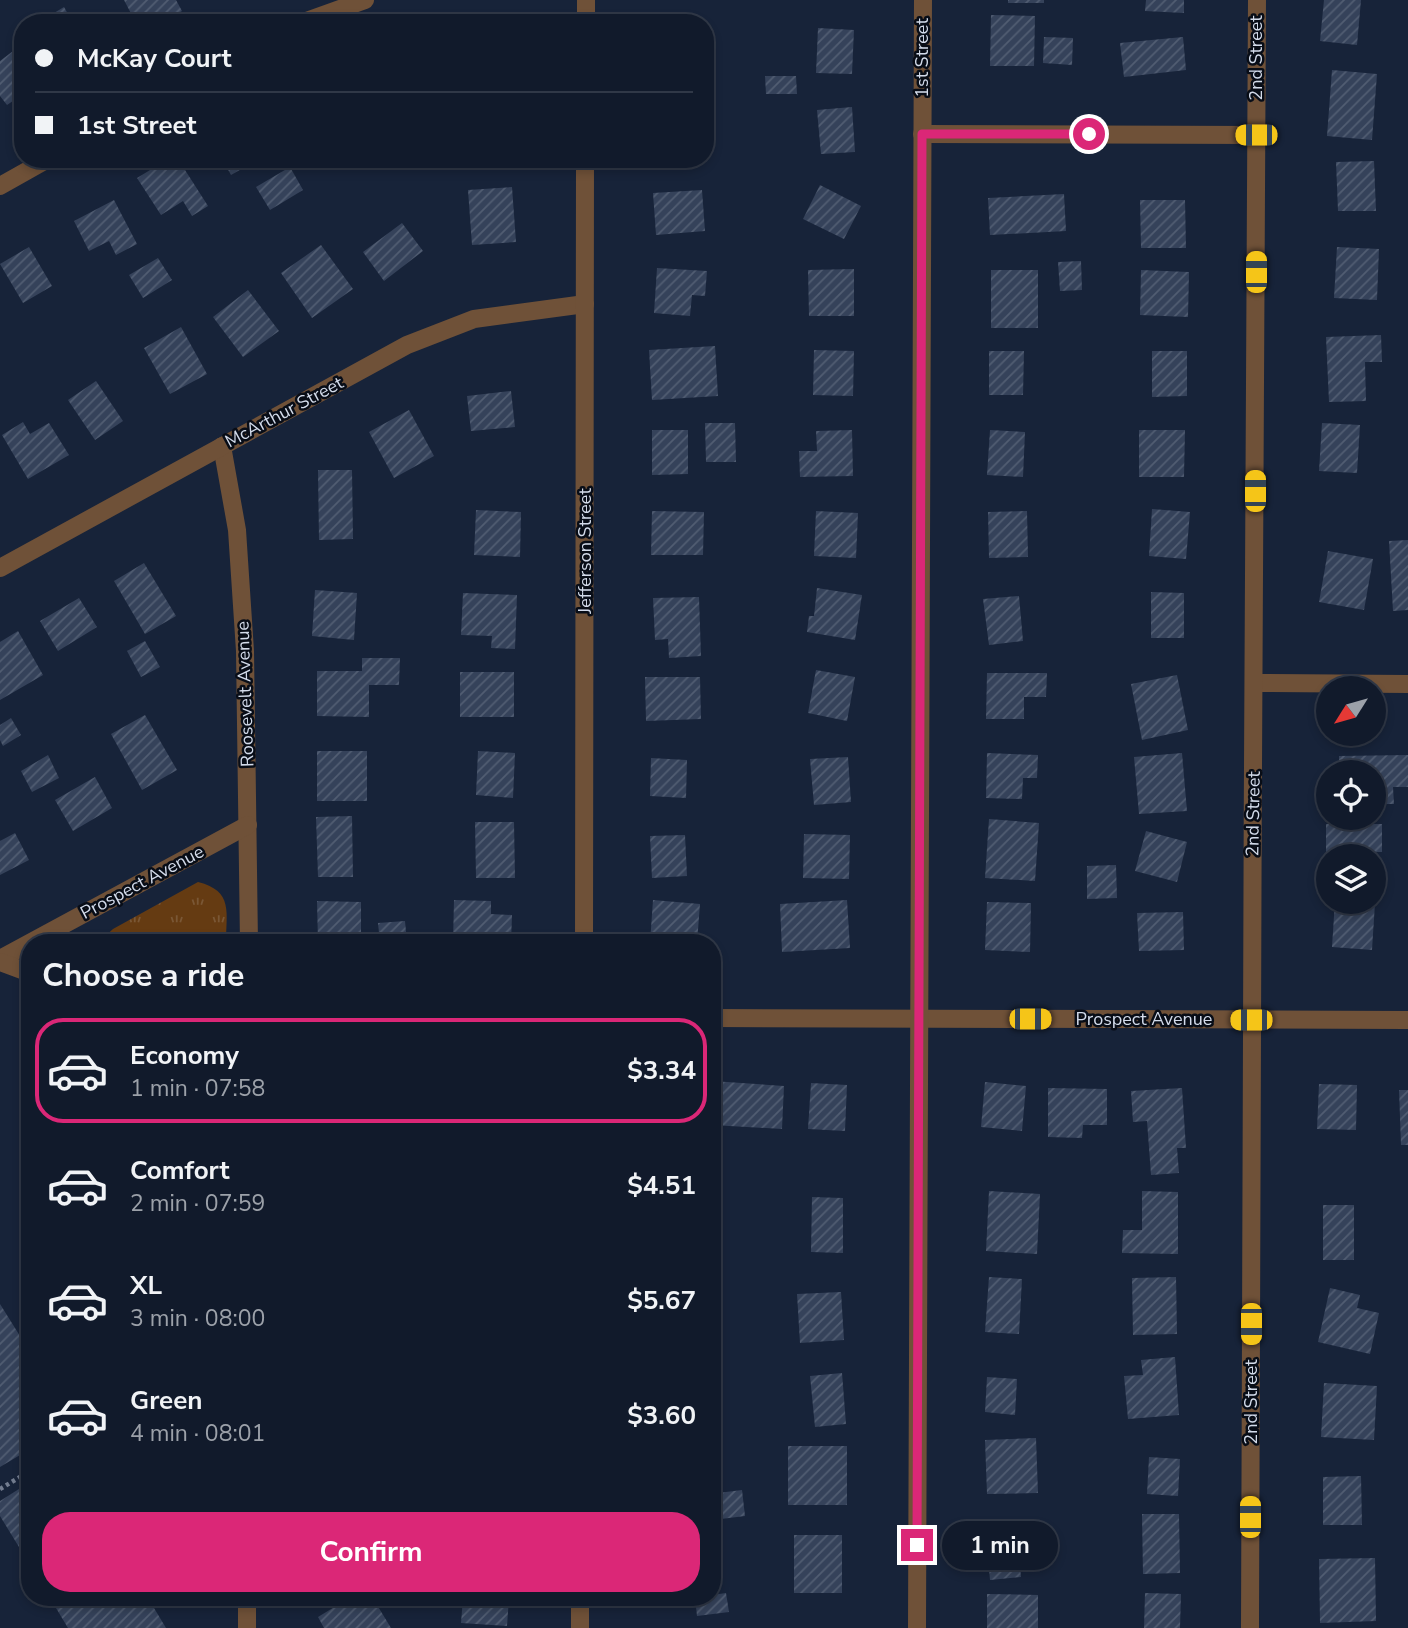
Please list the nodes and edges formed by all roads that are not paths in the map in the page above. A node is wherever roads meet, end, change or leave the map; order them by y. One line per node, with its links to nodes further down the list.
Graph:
1 (365, 0): 4 (street)
2 (923, 0): 5 (street, 1st Street)
3 (1257, 0): 6 (street, 2nd Street)
4 (326, 14)
5 (922, 134): 6 (street); 23 (street, 1st Street)
6 (1256, 135): 13 (street, 2nd Street)
7 (32, 168): 9 (street)
8 (585, 168): 10 (street, Jefferson Street)
9 (0, 186)
10 (585, 304): 11 (street, McArthur Street); 18 (street, Jefferson Street)
11 (222, 446): 12 (street, McArthur Street); 15 (street, Roosevelt Avenue)
12 (0, 568)
13 (1255, 683): 14 (street); 24 (street, 2nd Street)
14 (1408, 684)
15 (248, 825): 16 (street, Prospect Avenue); 17 (street, Roosevelt Avenue)
16 (48, 934)
17 (248, 934)
18 (584, 934)
19 (21, 949): 20 (street, Prospect Avenue)
20 (0, 960): 21 (street, Prospect Avenue)
21 (21, 968)
22 (721, 1018): 23 (street, Prospect Avenue)
23 (919, 1018): 24 (street, Prospect Avenue); 30 (street, 1st Street)
24 (1251, 1020): 25 (street, Prospect Avenue); 31 (street, 2nd Street)
25 (1408, 1020)
26 (247, 1606): 28 (street)
27 (580, 1606): 29 (street)
28 (247, 1628)
29 (580, 1628)
30 (917, 1628)
31 (1250, 1628)

